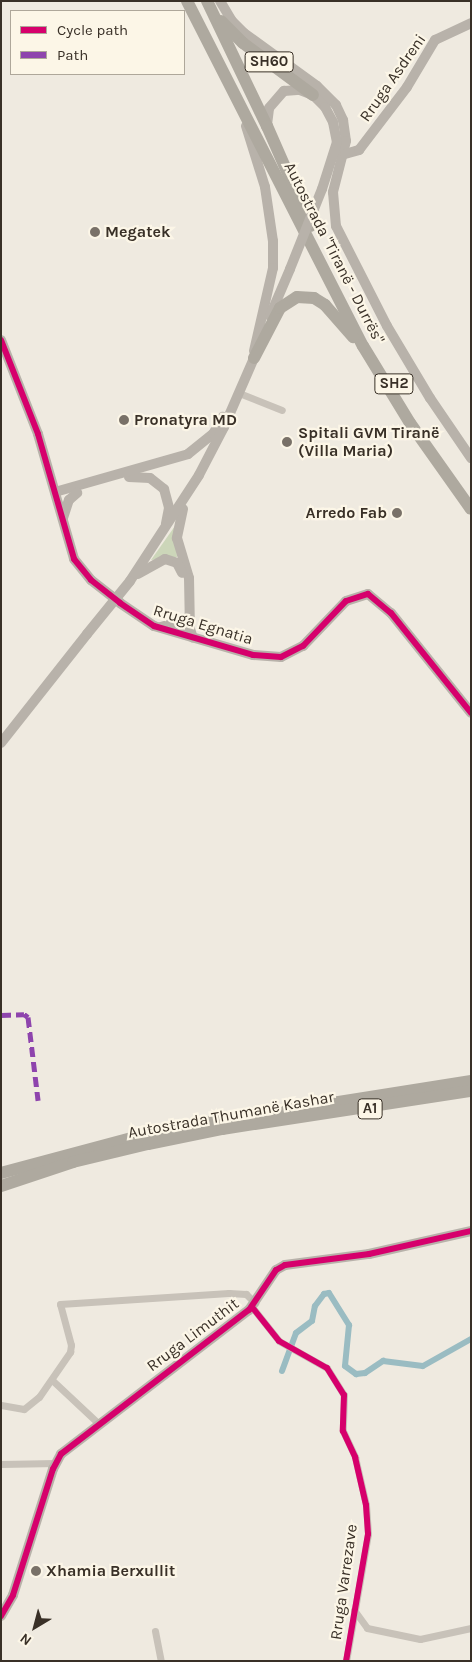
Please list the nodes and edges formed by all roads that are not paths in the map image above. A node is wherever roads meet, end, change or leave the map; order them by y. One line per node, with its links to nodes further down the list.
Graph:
1 (188, 1): 6 (highway, Autostrada "Tiranë - Durrës" / SH2)
2 (213, 4): 4 (highway); 7 (highway, Autostrada "Tiranë - Durrës" / SH2)
3 (471, 23): 8 (main road, Rruga Asdreni)
4 (229, 24): 5 (highway, SH60); 8 (main road)
5 (313, 96): 7 (main road); 11 (main road, SH60, bridge)
6 (242, 111): 10 (highway, Autostrada "Tiranë - Durrës" / SH2); 11 (main road)
7 (267, 126): 19 (highway, Autostrada "Tiranë - Durrës" / SH2)
8 (345, 154): 14 (main road)
9 (1, 340): 15 (main road, Rruga Egnatia)
10 (363, 346): 11 (highway); 20 (highway, Autostrada "Tiranë - Durrës" / SH2)
11 (254, 358): 12 (main road, SH60)
12 (239, 394): 13 (street); 16 (main road); 17 (main road, SH60)
13 (282, 410)
14 (471, 458)
15 (50, 474): 16 (main road); 18 (main road, Rruga Egnatia)
16 (75, 490): 18 (main road); 21 (main road); 22 (main road)
17 (188, 494): 22 (main road, SH60); 24 (main road)
18 (56, 496): 21 (main road, Rruga Egnatia)
19 (471, 496)
20 (471, 509)
21 (63, 519): 25 (main road, Rruga Egnatia)
22 (161, 536): 23 (main road, SH60)
23 (132, 579): 24 (main road); 29 (main road, SH60, bridge)
24 (187, 618): 25 (main road); 26 (main road); 27 (main road)
25 (158, 628): 26 (main road, Rruga Egnatia)
26 (182, 635): 27 (main road, Rruga Egnatia)
27 (193, 638): 28 (main road, Rruga Egnatia)
28 (471, 713)
29 (1, 743)
30 (471, 1076): 33 (highway)
31 (471, 1081): 33 (highway, Autostrada Thumanë Kashar / A1)
32 (471, 1091): 35 (highway, Autostrada Thumanë Kashar / A1)
33 (286, 1109): 34 (highway, Autostrada Thumanë Kashar / A1)
34 (1, 1173)
35 (1, 1186)
36 (471, 1231): 37 (main road, Rruga Limuthit)
37 (254, 1305): 38 (street); 40 (main road, Rruga Limuthit); 43 (street, Rruga Varrezave)
38 (52, 1380): 39 (street); 40 (street)
39 (1, 1404)
40 (99, 1424): 41 (main road, Rruga Limuthit)
41 (56, 1462): 42 (street); 44 (main road)
42 (1, 1464)
43 (354, 1610): 45 (street); 48 (street, Rruga Varrezave)
44 (1, 1616)
45 (471, 1628)
46 (155, 1631): 47 (street)
47 (161, 1661)
48 (346, 1661)

